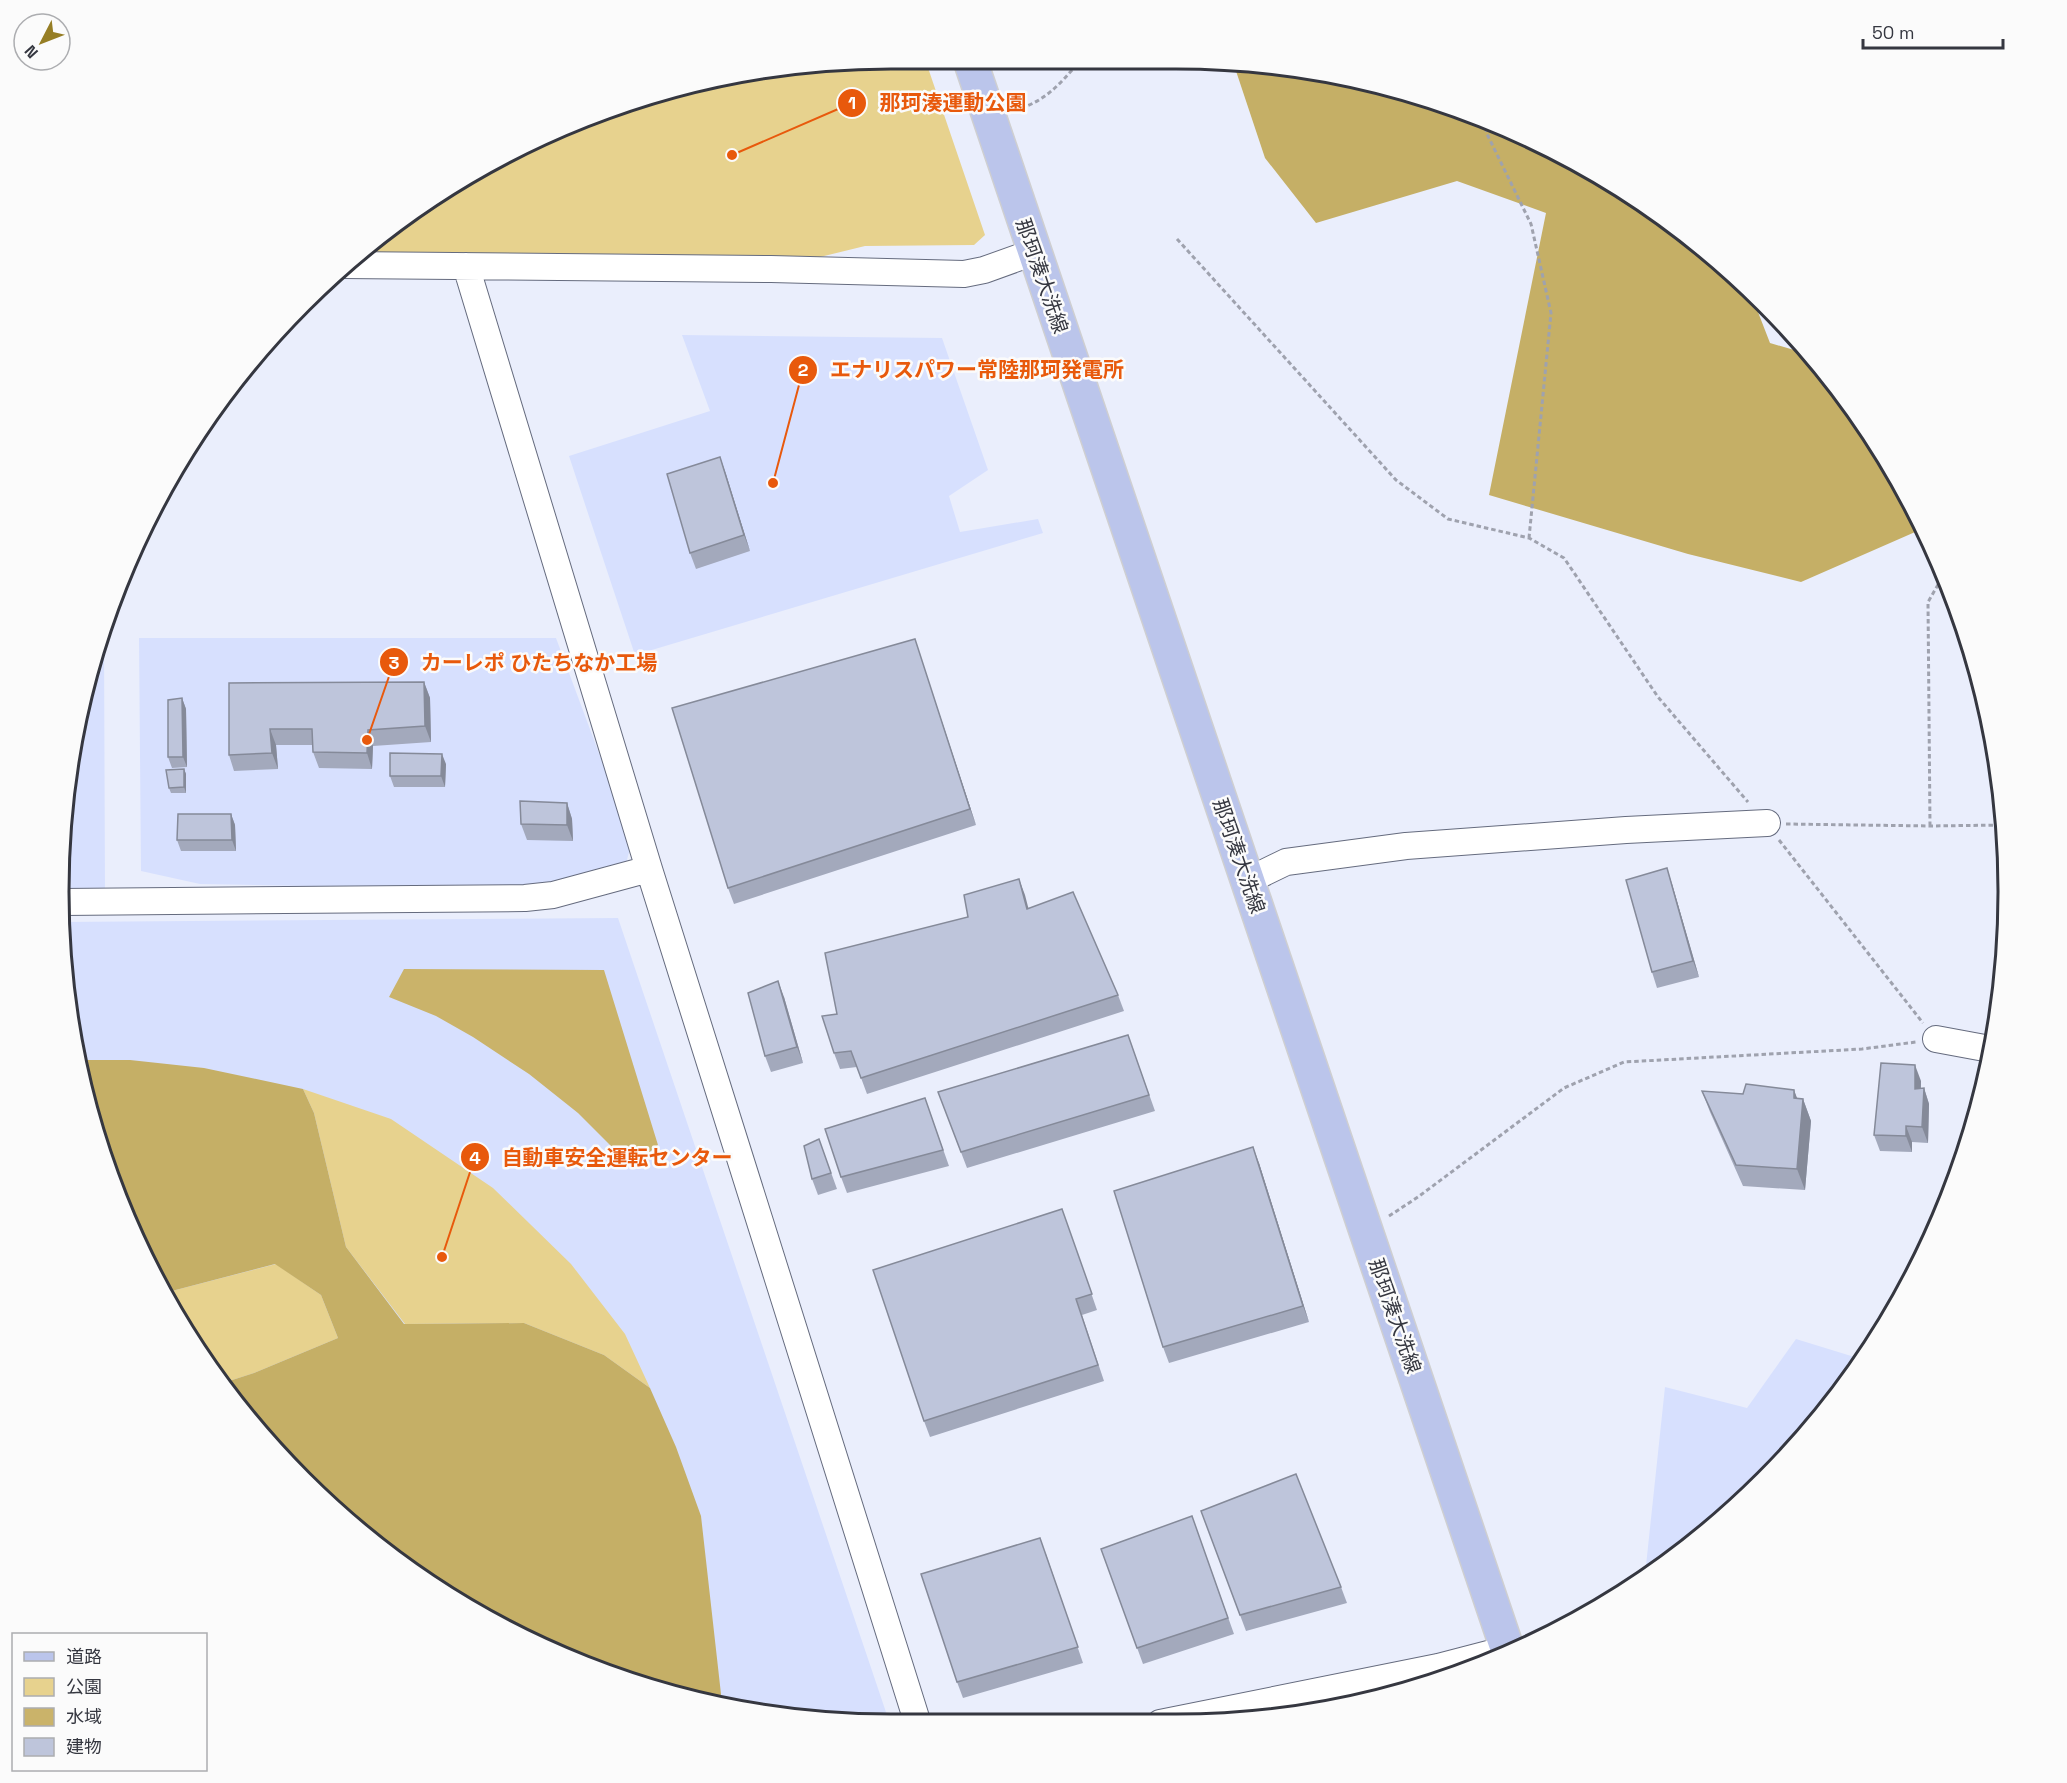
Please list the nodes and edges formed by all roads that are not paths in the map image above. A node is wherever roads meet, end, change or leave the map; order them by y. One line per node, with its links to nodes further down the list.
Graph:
1 (973, 69): 2 (main road, 那珂湊大洗線)
2 (1034, 252): 4 (street); 7 (main road, 那珂湊大洗線)
3 (359, 265): 4 (street)
4 (466, 266): 6 (street)
5 (1767, 824): 7 (street)
6 (649, 869): 8 (street); 14 (street)
7 (1247, 881): 11 (main road, 那珂湊大洗線)
8 (69, 902)
9 (1936, 1039): 10 (street)
10 (1983, 1048)
11 (1506, 1644)
12 (1465, 1660): 13 (street)
13 (1211, 1713)
14 (915, 1714)

